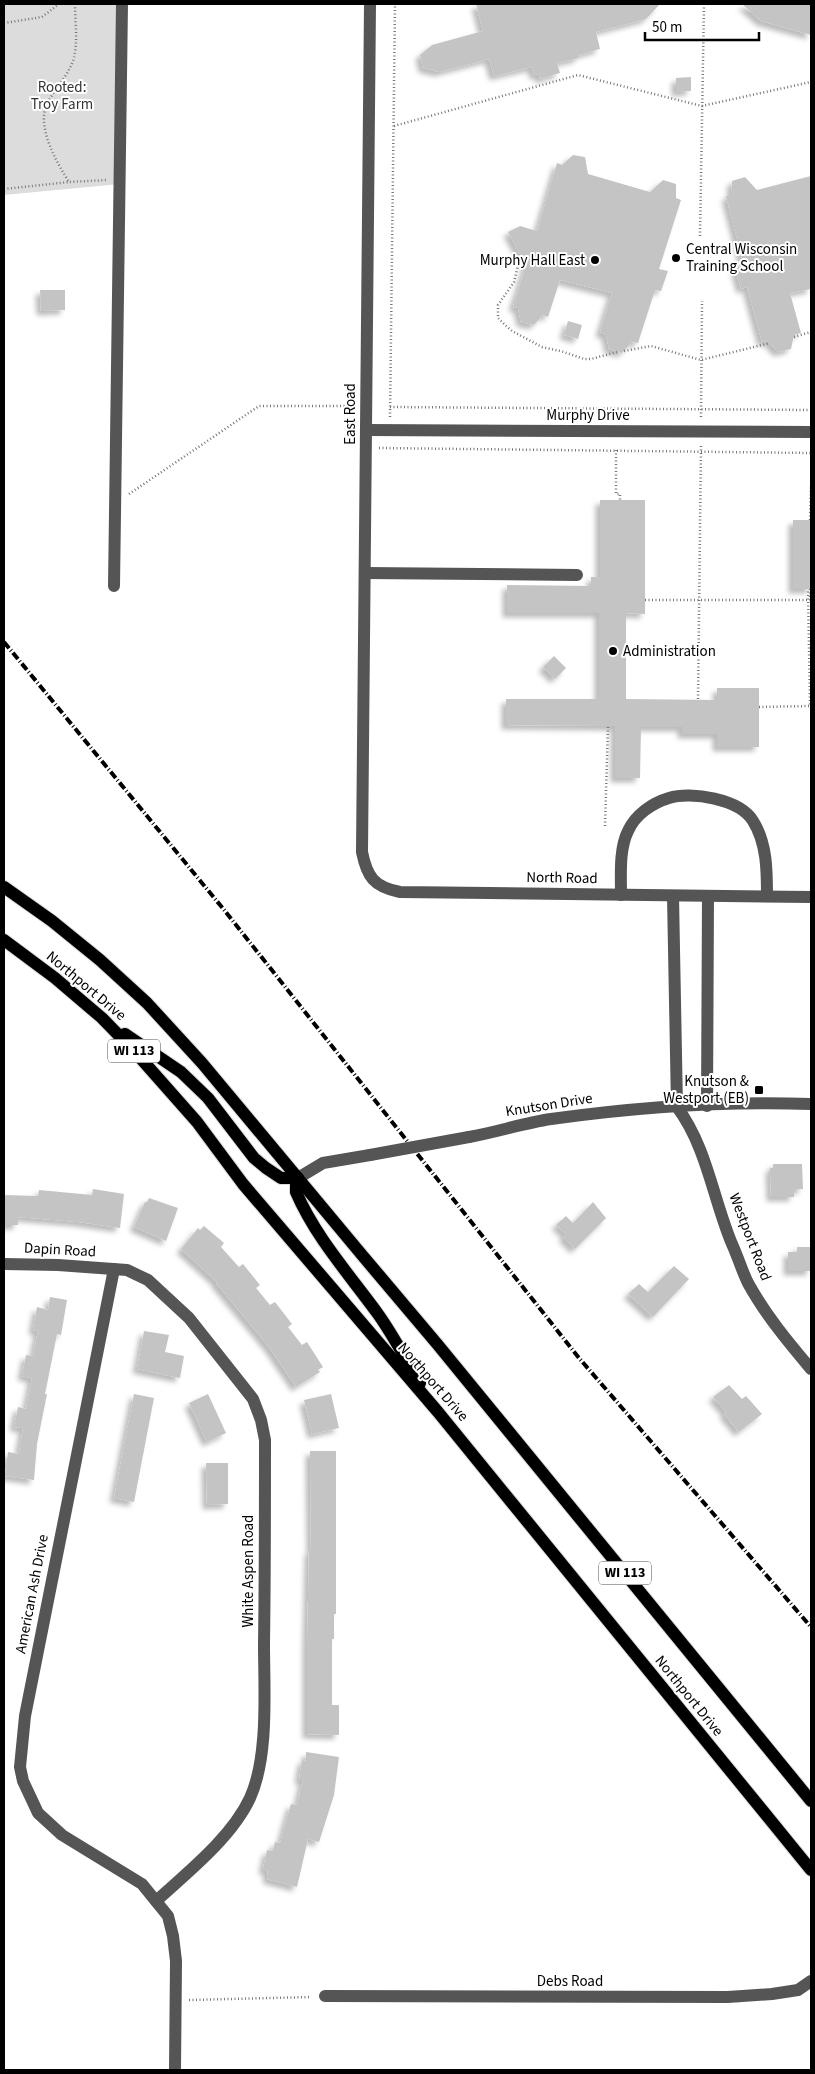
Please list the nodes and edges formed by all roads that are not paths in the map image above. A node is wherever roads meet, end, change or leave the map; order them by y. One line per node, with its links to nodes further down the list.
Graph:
1 (122, 4): 7 (street)
2 (370, 4): 3 (street, East Road)
3 (366, 430): 4 (street, Murphy Drive); 5 (street, East Road)
4 (811, 432)
5 (365, 573): 6 (street); 8 (street, East Road)
6 (577, 575)
7 (114, 586)
8 (362, 825): 10 (street, North Road)
9 (4, 887): 20 (main road, Northport Drive / WI 113)
10 (621, 895): 11 (street, North Road); 13 (street)
11 (673, 896): 12 (street, North Road); 19 (street)
12 (708, 896): 13 (street, North Road); 18 (street)
13 (767, 896): 14 (street, North Road)
14 (811, 897)
15 (4, 940): 16 (main road, Northport Drive / WI 113)
16 (102, 1018): 20 (main road); 24 (main road, Northport Drive / WI 113)
17 (811, 1104): 18 (street, Knutson Drive)
18 (707, 1106): 19 (street, Knutson Drive)
19 (677, 1107): 20 (street, Knutson Drive, bridge); 23 (street, Westport Road)
20 (298, 1178): 24 (main road); 25 (main road, Northport Drive / WI 113)
21 (4, 1264): 22 (street, Dapin Road)
22 (114, 1269): 27 (street, American Ash Drive); 27 (street, White Aspen Road)
23 (811, 1369)
24 (438, 1412): 26 (main road, Northport Drive / WI 113)
25 (811, 1801)
26 (811, 1870)
27 (156, 1901): 30 (street, American Ash Drive)
28 (811, 1981): 29 (street, Debs Road)
29 (325, 1996)
30 (175, 2070)

